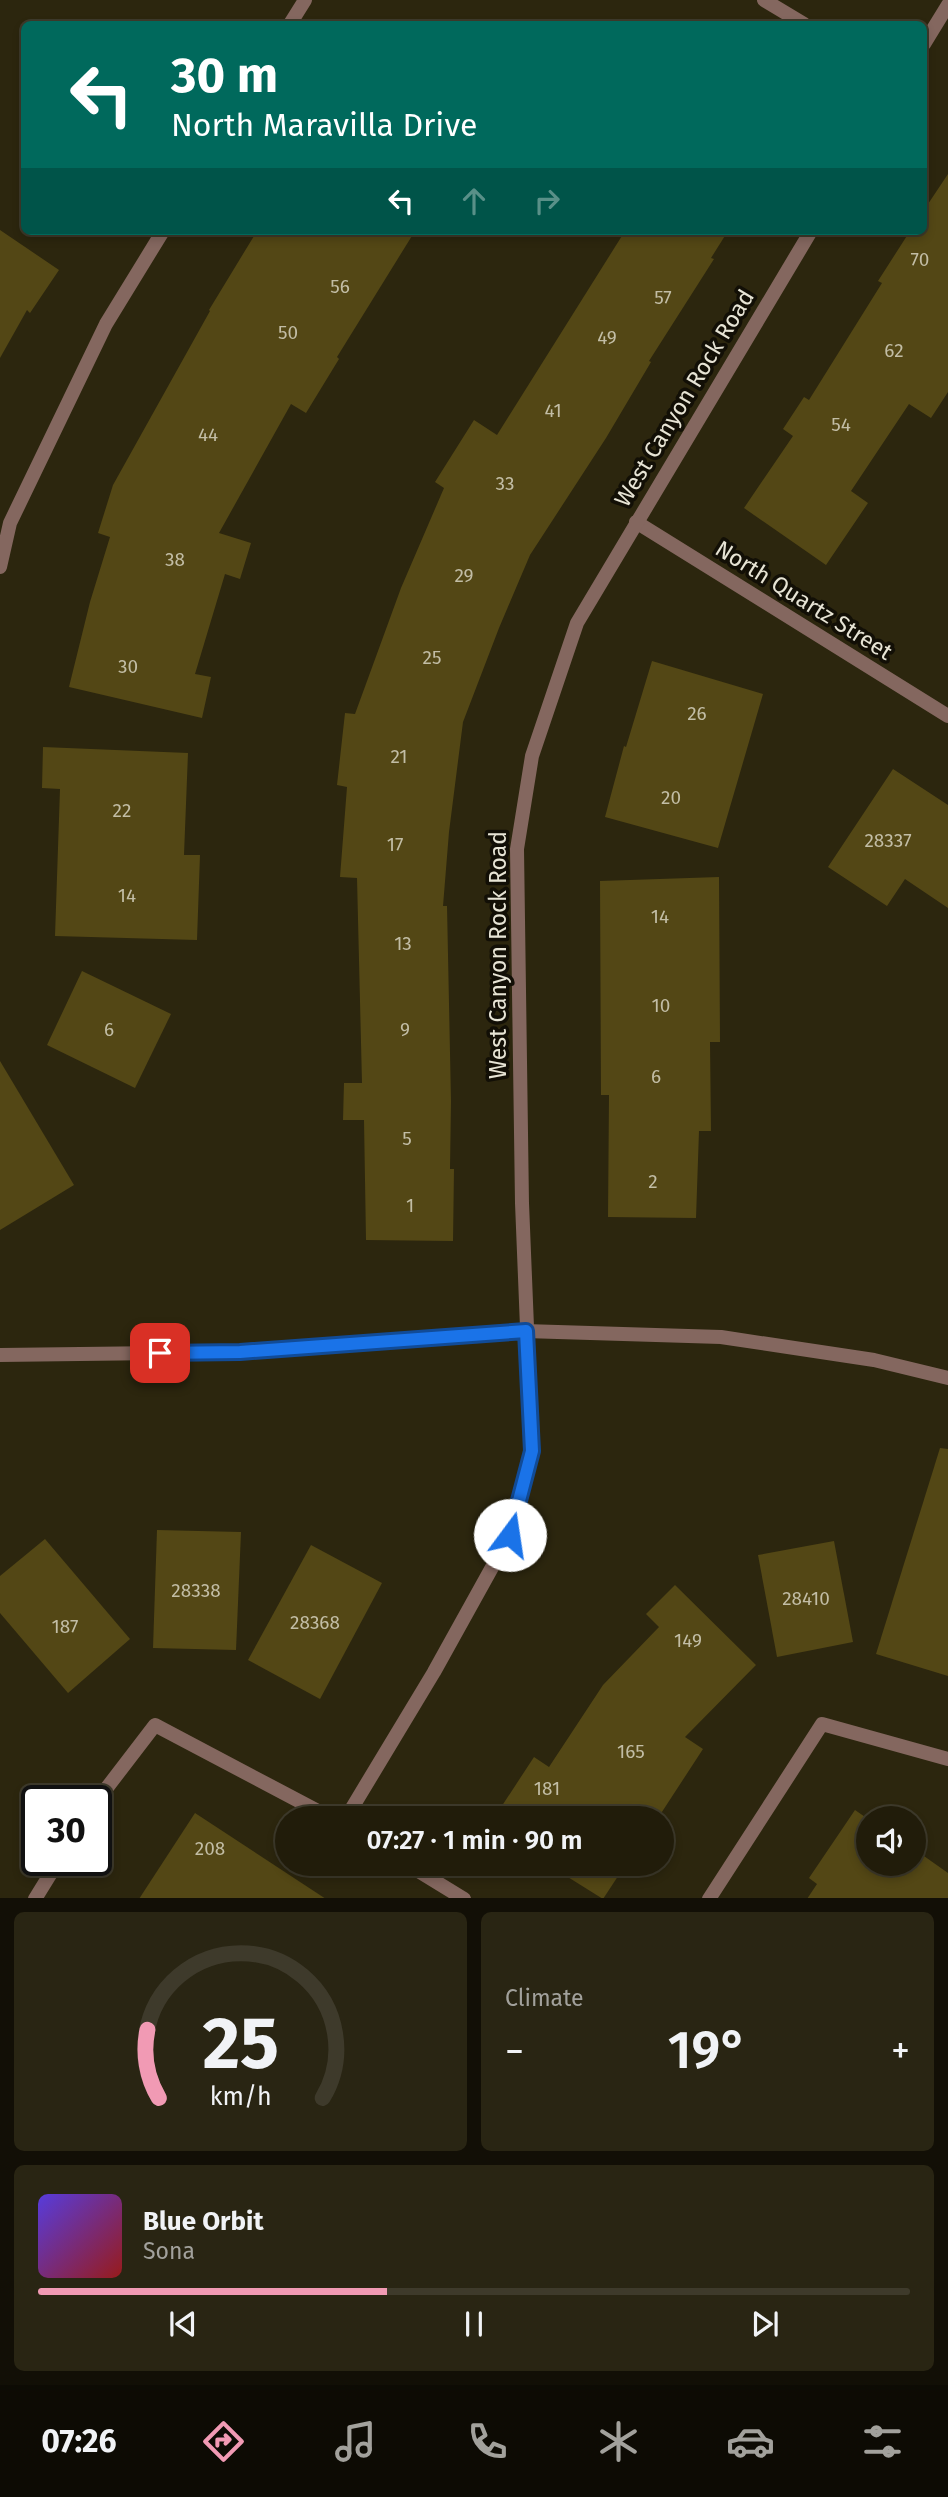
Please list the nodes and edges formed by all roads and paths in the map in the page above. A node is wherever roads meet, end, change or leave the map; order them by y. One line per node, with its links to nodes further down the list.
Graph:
1 (305, 0): 4 (street)
2 (764, 0): 5 (street)
3 (948, 5): 6 (street)
4 (292, 21)
5 (799, 21)
6 (927, 39)
7 (161, 235): 10 (street)
8 (809, 235): 9 (street, West Canyon Rock Road)
9 (636, 522): 11 (street, North Quartz Street); 12 (street, West Canyon Rock Road)
10 (0, 567)
11 (948, 716)
12 (526, 1331): 13 (street); 14 (street); 18 (street, West Canyon Rock Road)
13 (0, 1355)
14 (948, 1378)
15 (948, 1759): 23 (street)
16 (109, 1785): 17 (street)
17 (309, 1806)
18 (353, 1806)
19 (50, 1876): 21 (street)
20 (427, 1876): 22 (street)
21 (36, 1898)
22 (462, 1898)
23 (710, 1898)

